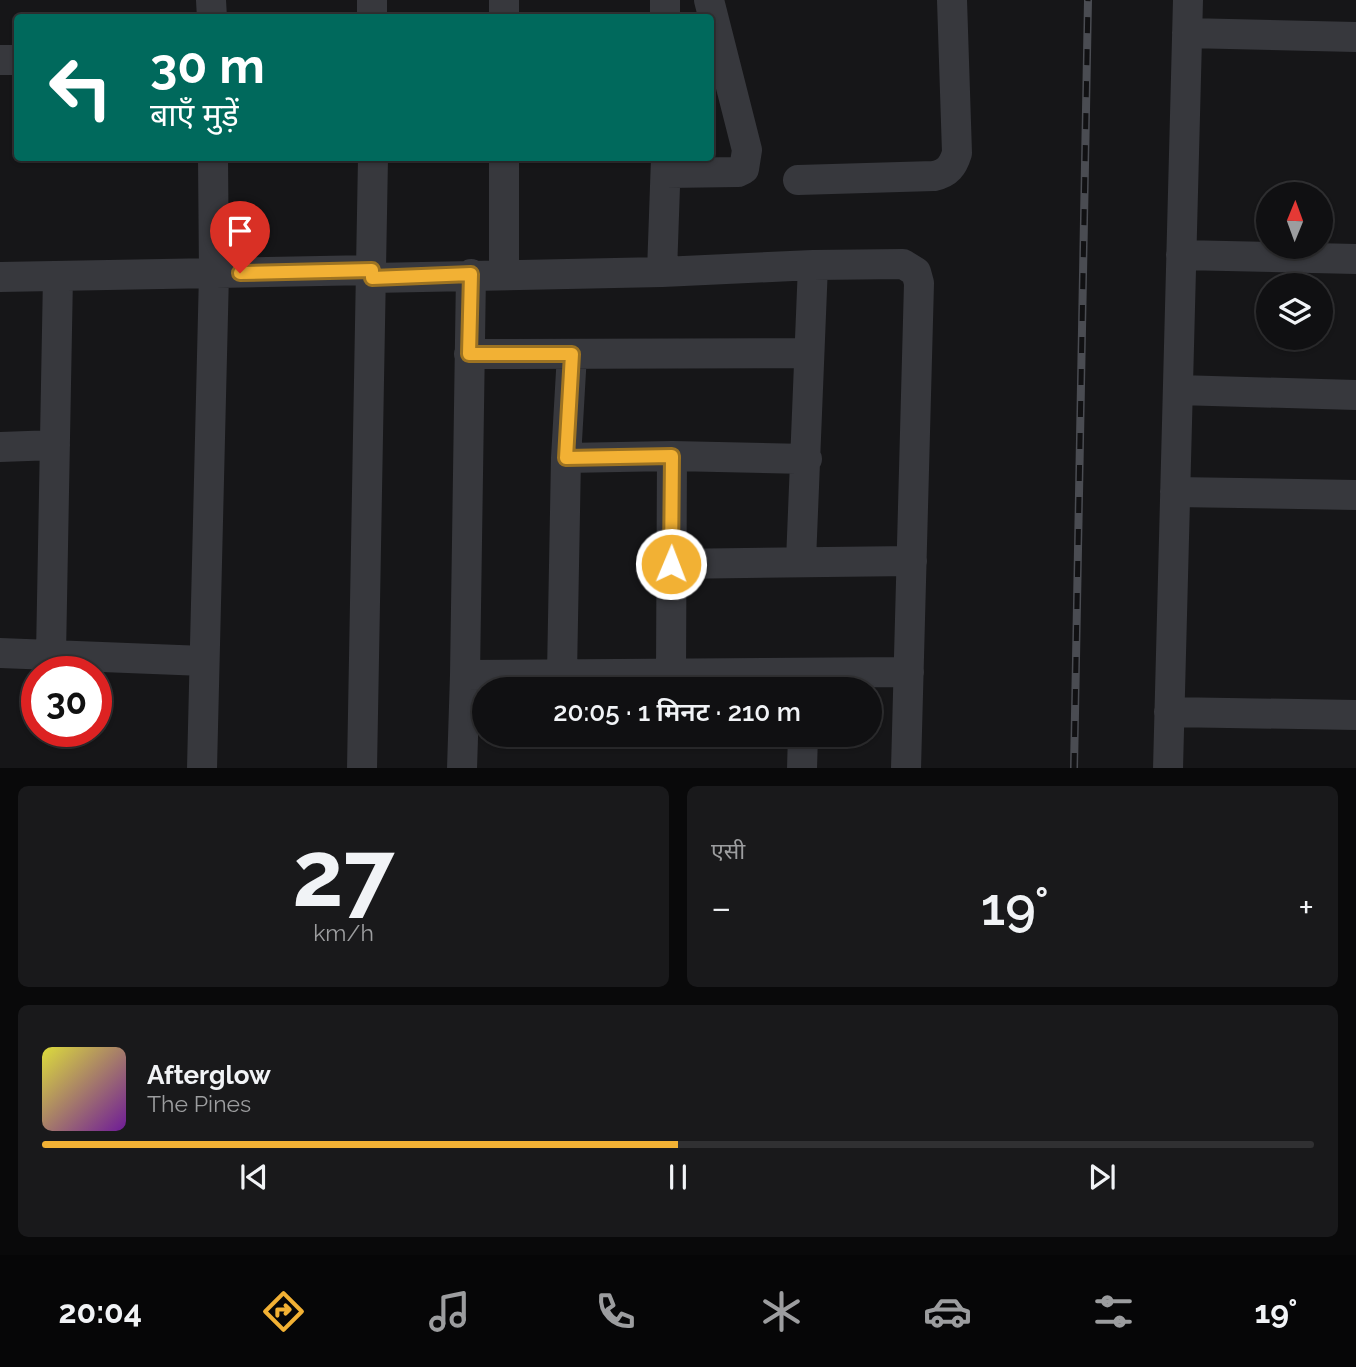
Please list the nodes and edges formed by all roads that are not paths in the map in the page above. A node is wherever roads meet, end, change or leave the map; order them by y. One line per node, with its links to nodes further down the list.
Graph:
1 (952, 0): 10 (street)
2 (1188, 0): 4 (street)
3 (714, 20): 9 (street)
4 (1187, 33): 5 (street); 11 (street)
5 (1356, 37)
6 (214, 161): 15 (street)
7 (373, 161): 16 (street)
8 (504, 161): 18 (street)
9 (666, 165): 14 (street)
10 (798, 180)
11 (1181, 255): 12 (street); 24 (street)
12 (1356, 259)
13 (813, 265): 14 (street); 21 (street); 34 (street)
14 (662, 272): 18 (street)
15 (214, 273): 16 (street); 19 (street); 38 (street)
16 (372, 274): 17 (street); 49 (street)
17 (471, 274): 18 (street); 22 (street)
18 (504, 274)
19 (58, 276): 20 (street); 26 (street)
20 (0, 277)
21 (809, 353): 23 (street); 30 (street)
22 (469, 354): 23 (street); 42 (street)
23 (572, 354): 29 (street)
24 (1178, 390): 25 (street); 31 (street)
25 (1356, 395)
26 (55, 445): 27 (street); 37 (street)
27 (0, 447)
28 (672, 456): 29 (street); 30 (street); 35 (street)
29 (566, 458): 41 (street)
30 (807, 459): 33 (street)
31 (1175, 492): 32 (street); 45 (street)
32 (1356, 495)
33 (801, 561): 34 (street); 35 (street)
34 (912, 561): 39 (street)
35 (671, 564): 40 (street)
36 (0, 653): 37 (street)
37 (51, 655): 38 (street)
38 (204, 661): 48 (street)
39 (909, 672): 44 (street); 52 (street)
40 (671, 673): 41 (street); 43 (street)
41 (562, 674): 42 (street)
42 (465, 675): 50 (street)
43 (738, 677)
44 (851, 677)
45 (1169, 712): 46 (street); 53 (street)
46 (1356, 715)
47 (803, 747): 51 (street)
48 (202, 768)
49 (362, 768)
50 (462, 768)
51 (802, 768)
52 (906, 768)
53 (1168, 768)

